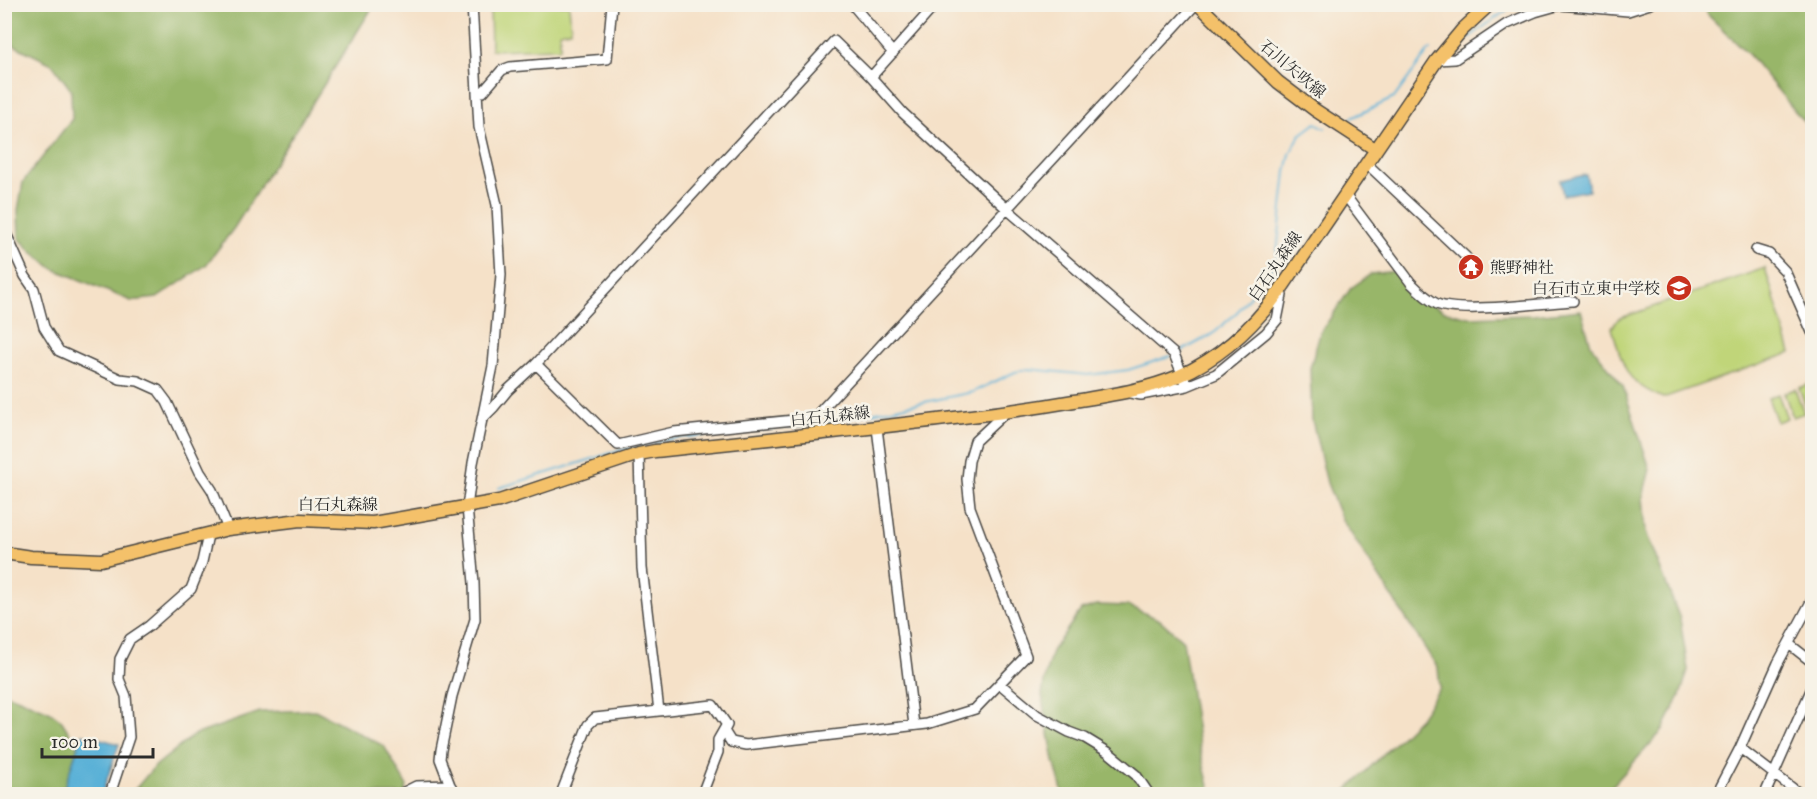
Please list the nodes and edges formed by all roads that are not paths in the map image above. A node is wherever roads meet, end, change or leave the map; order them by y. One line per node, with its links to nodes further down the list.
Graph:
1 (472, 4): 11 (street)
2 (612, 4): 11 (street)
3 (852, 4): 8 (street)
4 (934, 4): 8 (street)
5 (1197, 4): 12 (main road, 石川矢吹線); 15 (street)
6 (1490, 4): 9 (main road, 白石丸森線)
7 (1650, 4): 9 (street)
8 (893, 53): 10 (street)
9 (1437, 60): 12 (main road, 白石丸森線)
10 (871, 77): 15 (street); 21 (street)
11 (477, 92): 24 (street)
12 (1375, 149): 13 (main road, 白石丸森線)
13 (1366, 163): 14 (main road, 白石丸森線); 18 (street)
14 (1345, 195): 19 (street); 22 (main road, 白石丸森線)
15 (1007, 209): 21 (street); 22 (street)
16 (4, 229): 28 (street)
17 (1756, 250): 20 (street)
18 (1466, 257)
19 (1573, 301)
20 (1812, 332)
21 (536, 364): 24 (street)
22 (1184, 380): 23 (main road, 白石丸森線)
23 (1006, 412): 25 (main road, 白石丸森線); 34 (street)
24 (482, 419): 27 (street)
25 (877, 428): 26 (main road, 白石丸森線); 38 (street)
26 (639, 454): 27 (main road, 白石丸森線); 36 (street)
27 (467, 507): 28 (main road, 白石丸森線); 41 (street)
28 (228, 529): 29 (main road, 白石丸森線)
29 (208, 535): 30 (main road, 白石丸森線); 42 (street)
30 (4, 553)
31 (1812, 600): 32 (street)
32 (1789, 644): 33 (street); 39 (street)
33 (1812, 662)
34 (1000, 684): 38 (street); 47 (street)
35 (1812, 688): 40 (street)
36 (659, 711): 37 (street); 45 (street)
37 (726, 725): 38 (street); 46 (street)
38 (914, 725)
39 (1740, 748): 40 (street); 48 (street)
40 (1773, 775): 49 (street); 50 (street)
41 (450, 785): 43 (street); 44 (street)
42 (110, 795)
43 (400, 795)
44 (456, 795)
45 (561, 795)
46 (702, 795)
47 (1149, 795)
48 (1716, 795)
49 (1765, 795)
50 (1800, 795)

